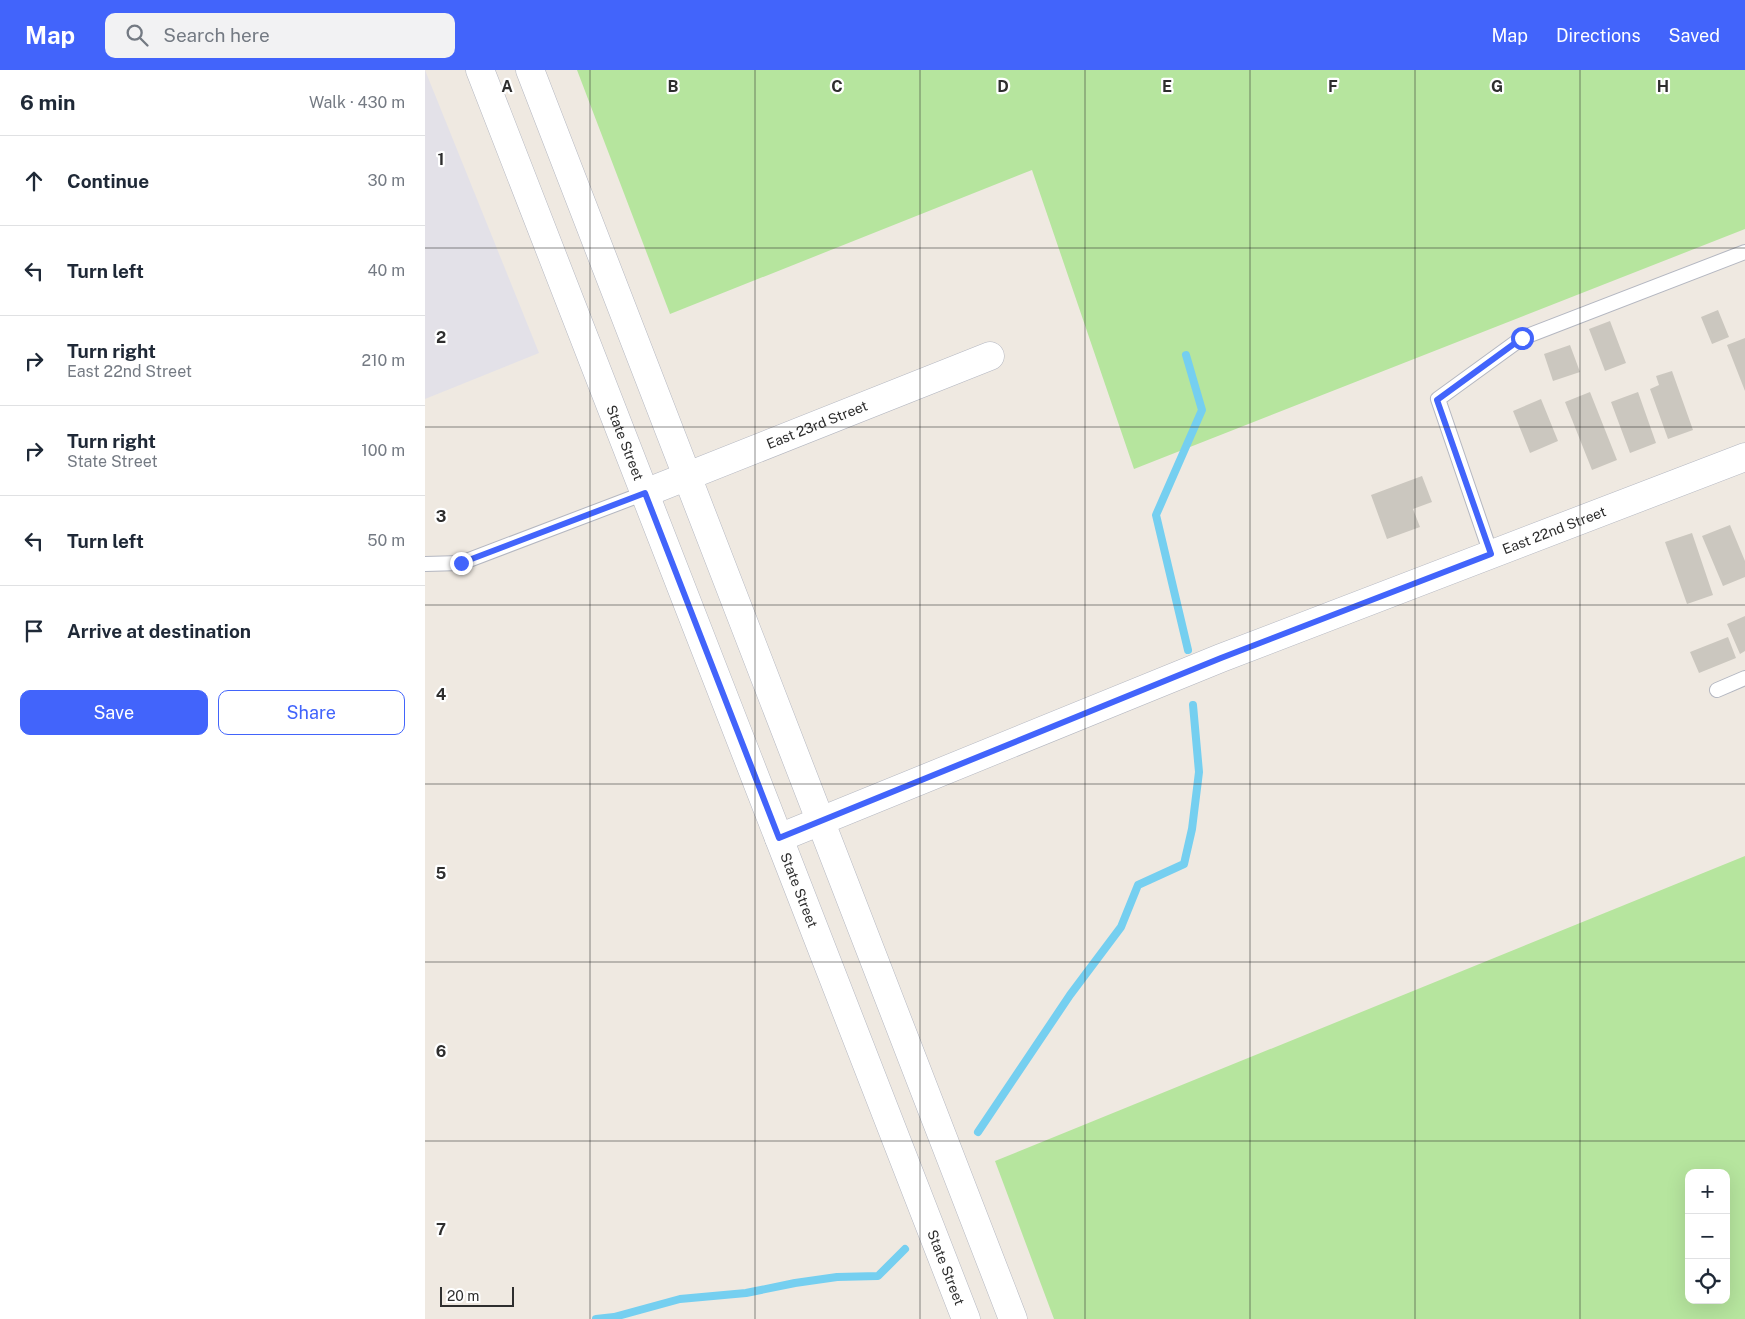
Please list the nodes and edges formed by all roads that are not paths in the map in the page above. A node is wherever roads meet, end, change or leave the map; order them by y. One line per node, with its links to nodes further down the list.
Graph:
1 (480, 70): 7 (street, State Street)
2 (529, 70): 6 (street)
3 (1745, 252): 8 (lane)
4 (990, 356): 6 (street, East 23rd Street)
5 (1745, 457): 8 (street, East 22nd Street)
6 (687, 476): 7 (street, East 23rd Street); 12 (street)
7 (645, 493): 9 (lane); 13 (street, State Street)
8 (1491, 554): 12 (street, East 22nd Street)
9 (425, 564)
10 (1745, 678): 11 (lane)
11 (1717, 690)
12 (819, 821): 13 (street, East 22nd Street); 15 (street)
13 (779, 838): 14 (street, State Street)
14 (966, 1319)
15 (1013, 1319)

